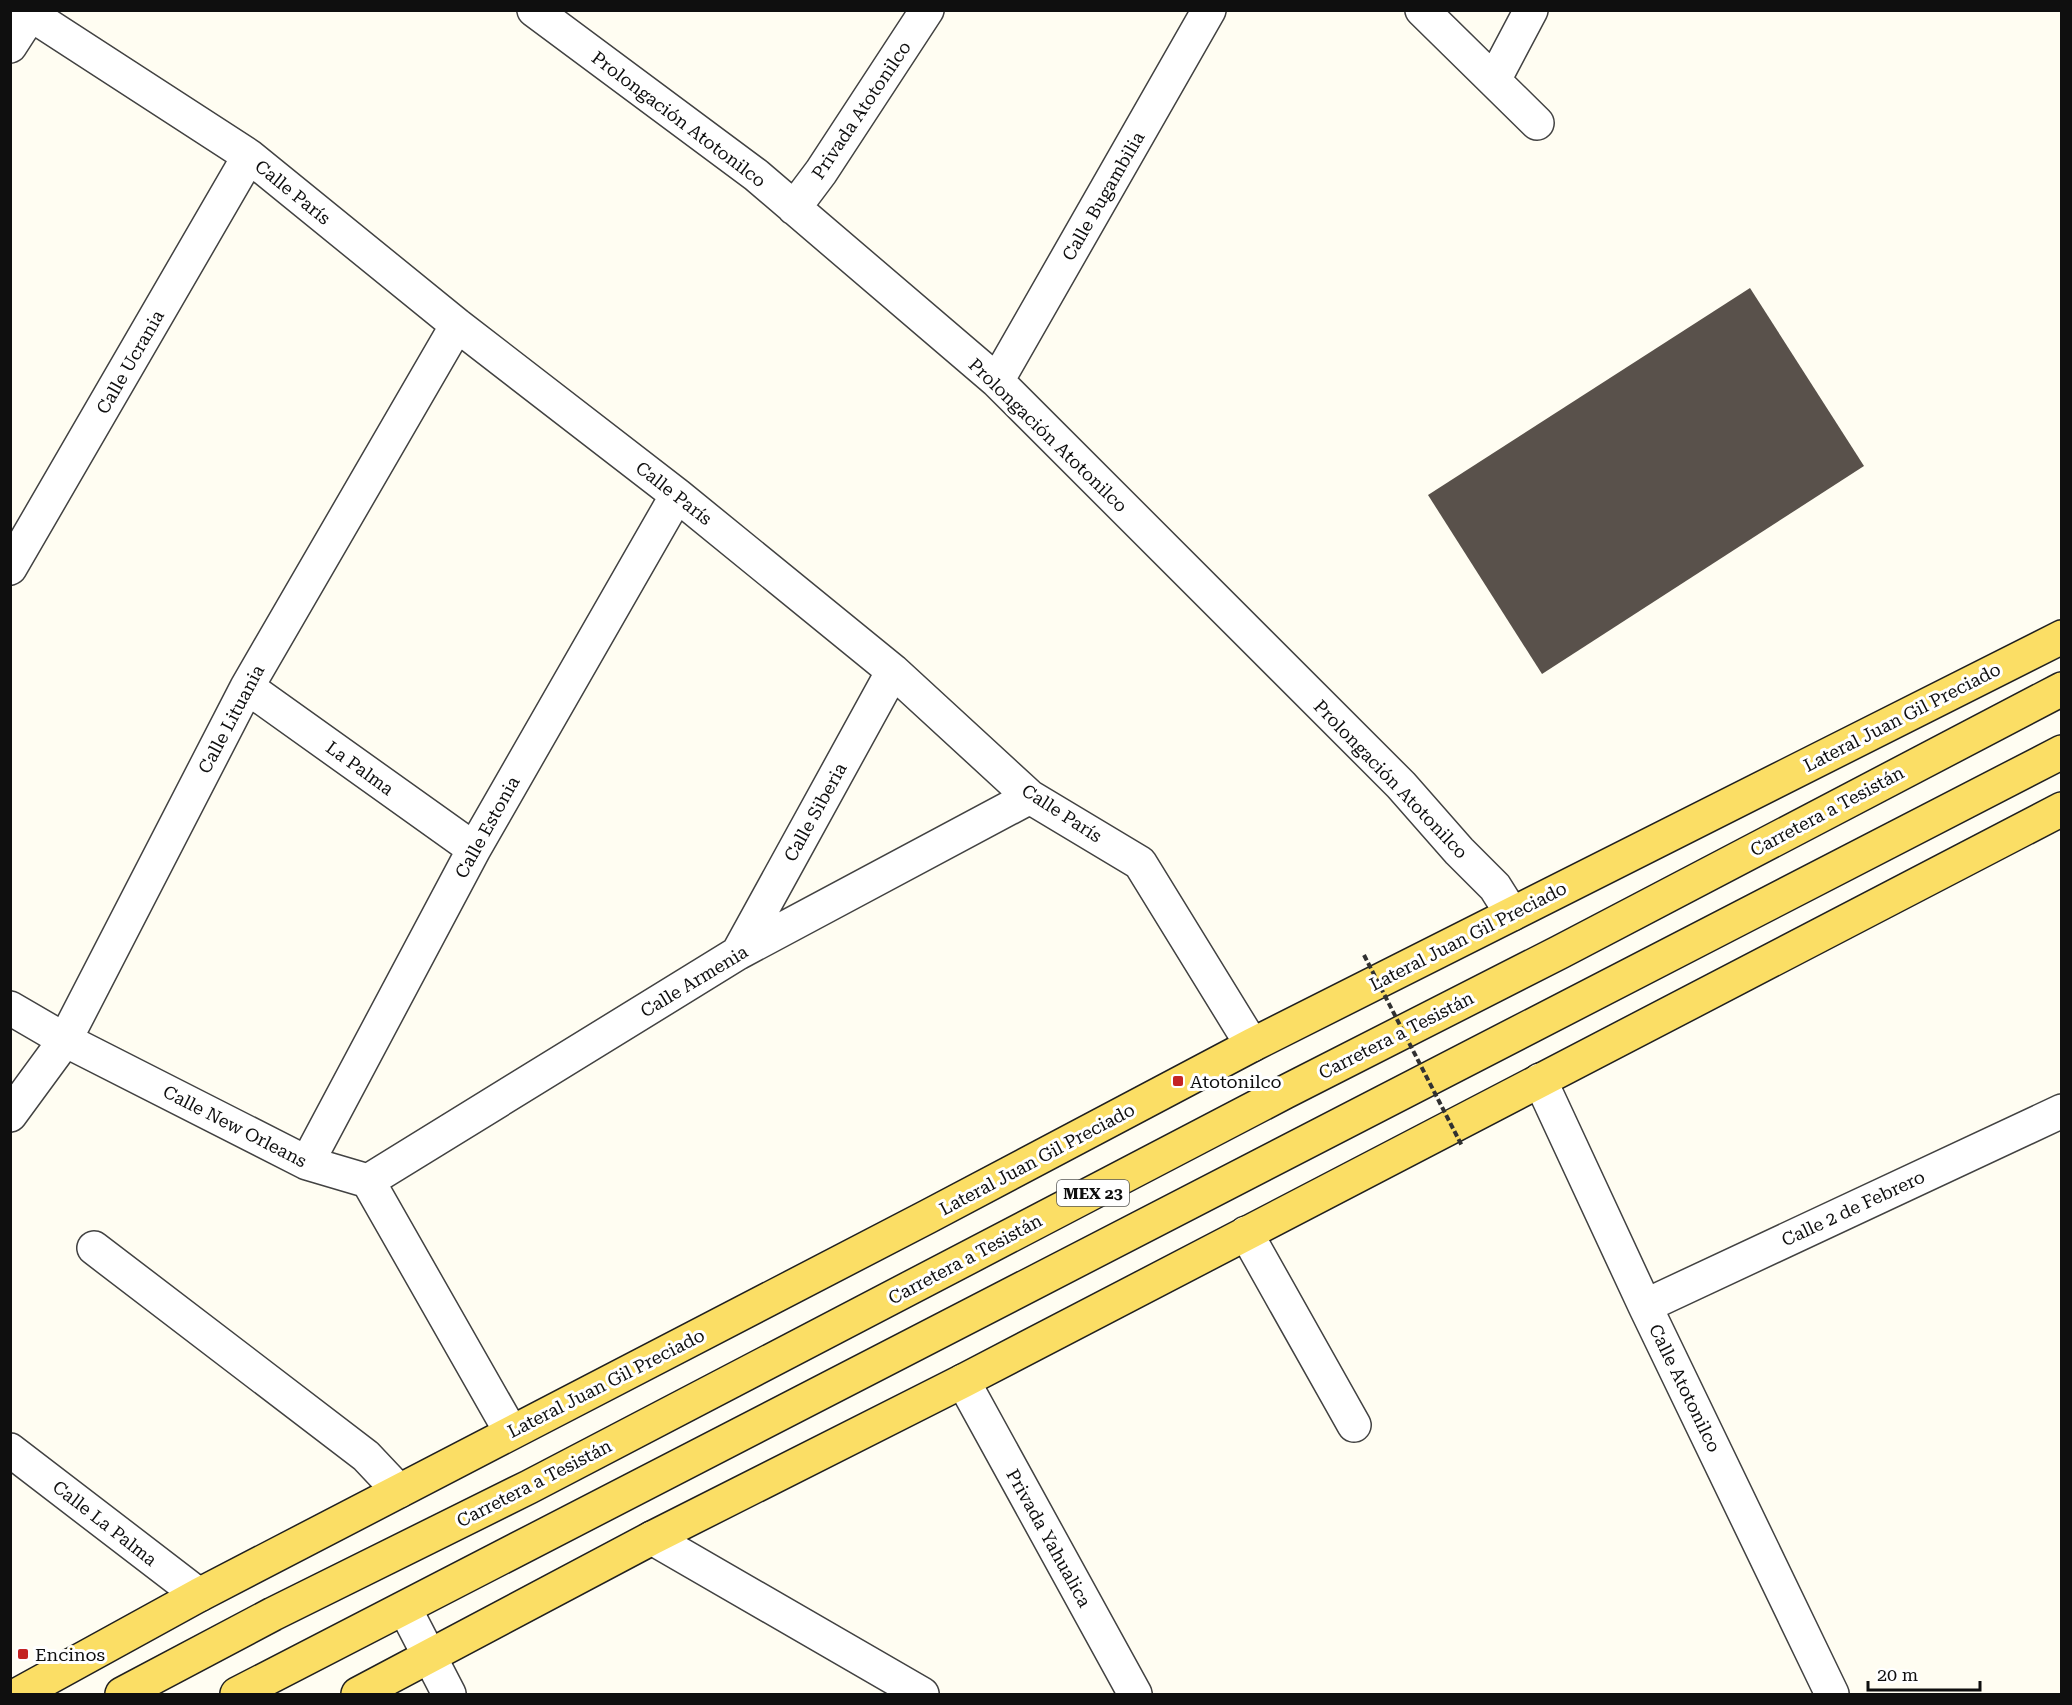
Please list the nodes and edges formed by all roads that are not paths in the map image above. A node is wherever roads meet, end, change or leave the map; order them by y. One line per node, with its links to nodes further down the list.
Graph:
1 (927, 10): 11 (street, Privada Atotonilco)
2 (1209, 10): 13 (street, Calle Bugambilia)
3 (1422, 10): 8 (street)
4 (1531, 10): 8 (street)
5 (534, 11): 11 (street, Prolongación Atotonilco)
6 (27, 13): 7 (street); 10 (street, Calle París)
7 (10, 46)
8 (1494, 80): 9 (street)
9 (1537, 123)
10 (249, 156): 12 (street, Calle París); 15 (street, Calle Ucrania)
11 (794, 208): 13 (street, Prolongación Atotonilco)
12 (457, 326): 14 (street, Calle París); 18 (street, Calle Lituania)
13 (997, 381): 26 (street, Prolongación Atotonilco)
14 (677, 495): 17 (street, Calle París); 23 (street, Calle Estonia)
15 (10, 568)
16 (2061, 637): 26 (main road, Lateral Juan Gil Preciado)
17 (893, 671): 21 (street, Calle París); 27 (street, Calle Siberia)
18 (247, 687): 23 (street, La Palma); 29 (street, Calle Lituania)
19 (2061, 688): 49 (main road, Carretera a Tesistán / MEX 23)
20 (2061, 752): 24 (main road, MEX 23)
21 (1030, 796): 27 (street, Calle Armenia); 30 (street, Calle París)
22 (2061, 809): 25 (main road)
23 (474, 849): 34 (street, Calle Estonia)
24 (1839, 867): 25 (main road); 46 (main road, MEX 23)
25 (1862, 913): 31 (main road)
26 (1512, 914): 30 (main road, Lateral Juan Gil Preciado)
27 (738, 953): 35 (street, Calle Armenia)
28 (10, 1008): 29 (street, Calle New Orleans)
29 (66, 1040): 33 (street, Calle Lituania); 34 (street, Calle New Orleans)
30 (1252, 1045): 41 (main road, Lateral Juan Gil Preciado)
31 (1540, 1080): 36 (main road); 38 (street, Calle Atotonilco)
32 (2061, 1111): 38 (street, Calle 2 de Febrero)
33 (10, 1115)
34 (307, 1163): 35 (street, Calle New Orleans)
35 (368, 1181): 41 (street)
36 (1246, 1233): 39 (main road); 40 (street)
37 (94, 1248): 43 (street)
38 (1645, 1306): 55 (street, Calle Atotonilco)
39 (963, 1380): 44 (main road); 54 (street, Privada Yahualica)
40 (1354, 1425)
41 (511, 1432): 43 (main road, Lateral Juan Gil Preciado)
42 (10, 1450): 45 (street, Calle La Palma)
43 (399, 1491): 45 (main road, Lateral Juan Gil Preciado)
44 (652, 1538): 47 (main road); 53 (street)
45 (199, 1595): 48 (main road, Lateral Juan Gil Preciado)
46 (405, 1609): 47 (street); 50 (main road, MEX 23)
47 (429, 1657): 51 (main road); 52 (street)
48 (19, 1695)
49 (122, 1695)
50 (237, 1695)
51 (358, 1695)
52 (449, 1695)
53 (922, 1695)
54 (1135, 1695)
55 (1832, 1695)

